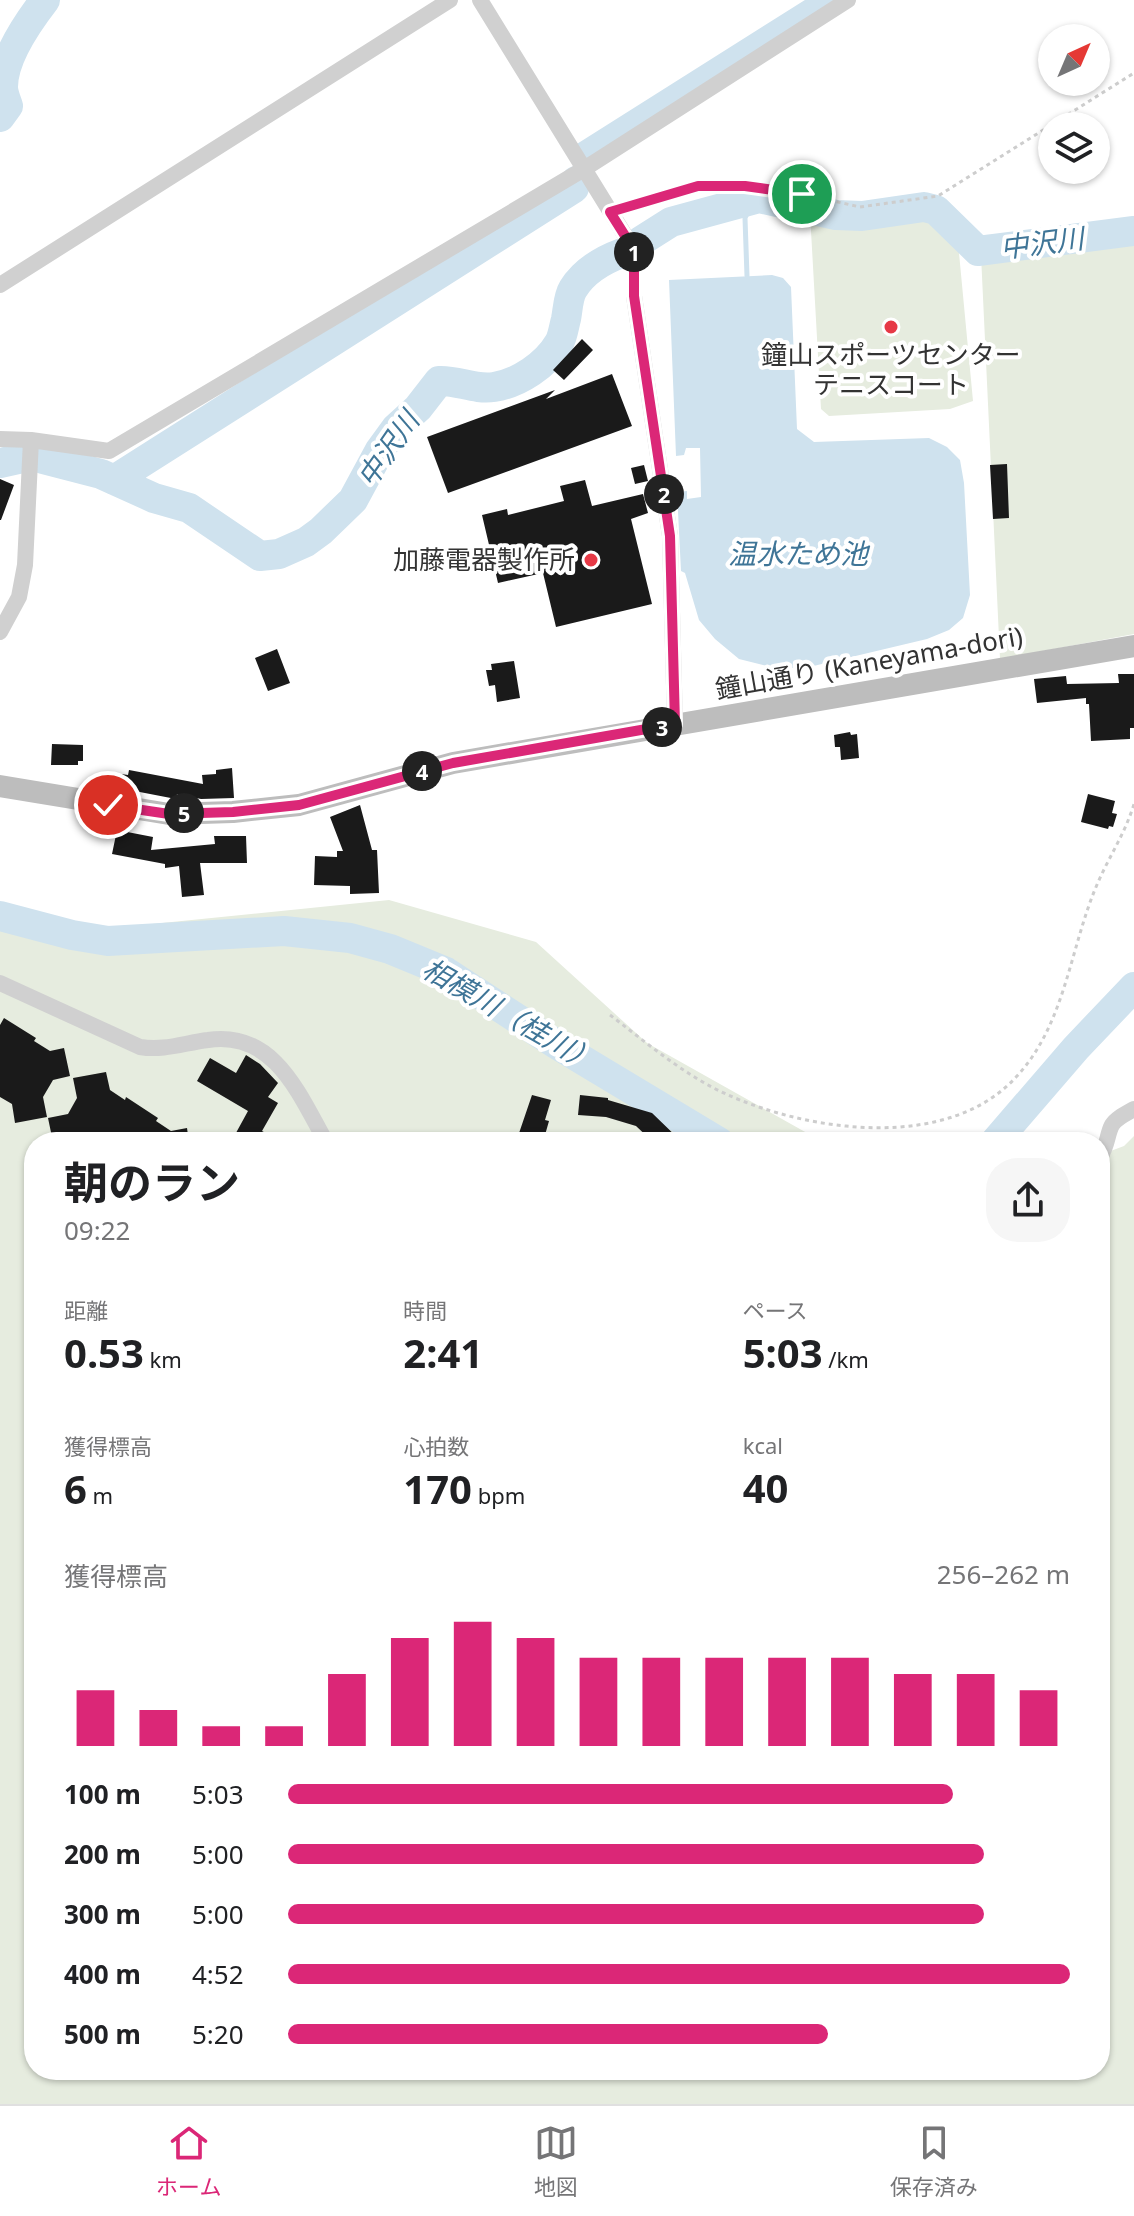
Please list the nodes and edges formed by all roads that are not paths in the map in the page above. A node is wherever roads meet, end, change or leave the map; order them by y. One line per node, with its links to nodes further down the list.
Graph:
1 (450, 0): 5 (street)
2 (480, 0): 4 (street)
3 (848, 0): 4 (street)
4 (584, 169): 7 (street); 10 (street)
5 (0, 285)
6 (0, 439): 7 (street)
7 (31, 440): 8 (street)
8 (0, 632)
9 (1134, 646): 10 (street, 鐘山通り (Kaneyama-dori))
10 (675, 724): 11 (street, 鐘山通り (Kaneyama-dori))
11 (0, 786)
12 (0, 983): 14 (street)
13 (1134, 1109): 15 (street)
14 (320, 1132)
15 (1110, 1132)

